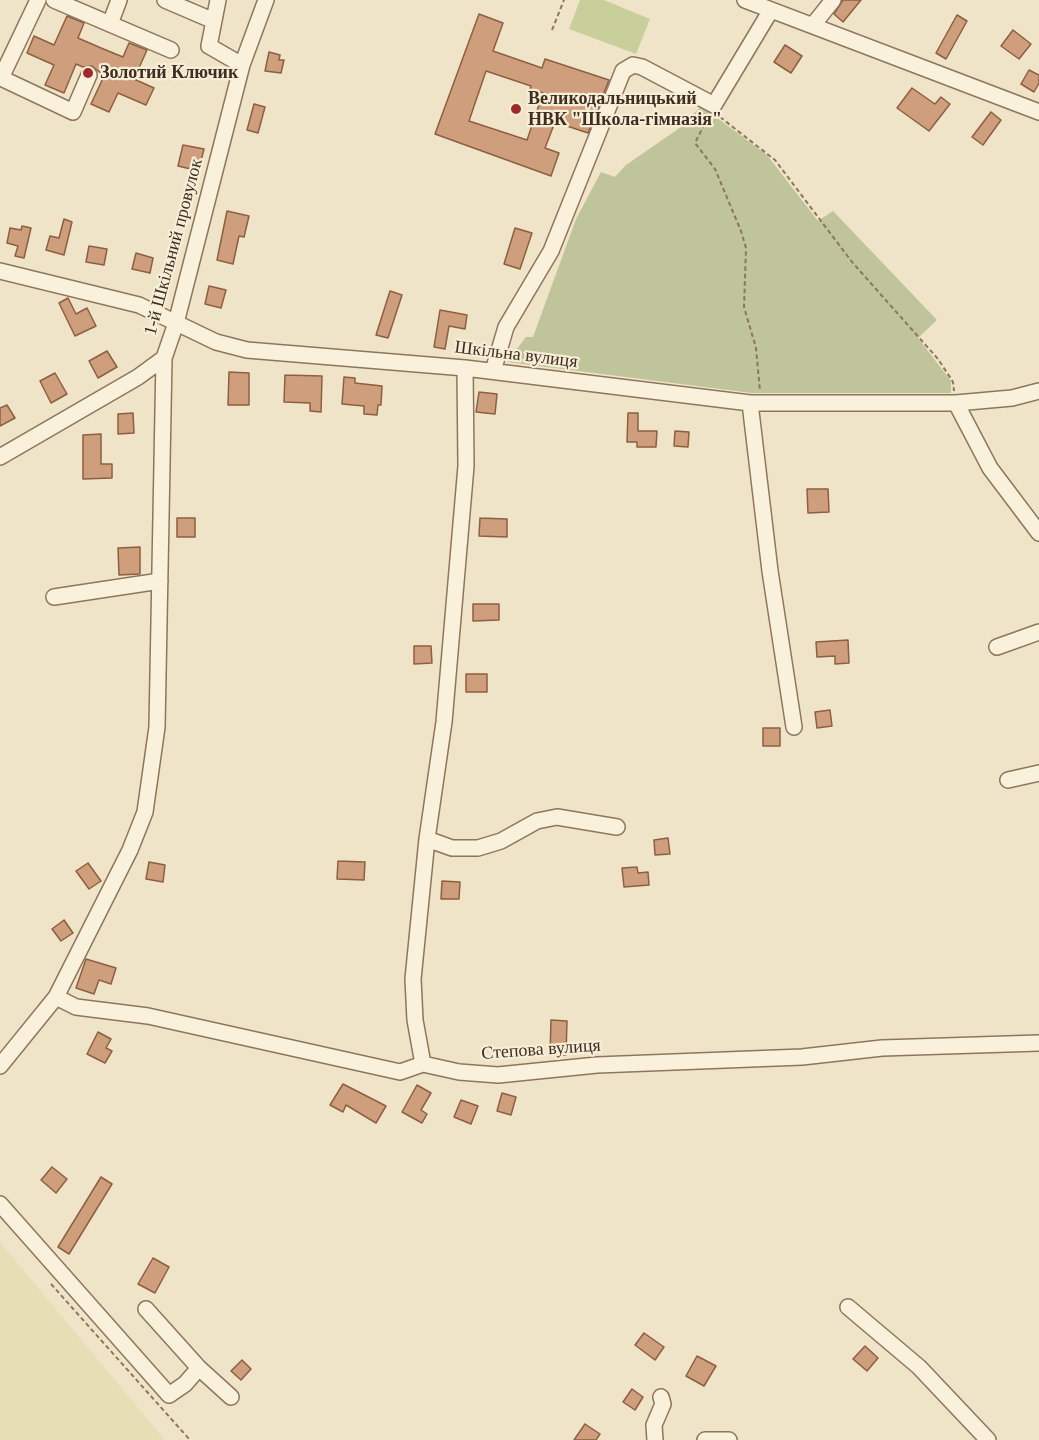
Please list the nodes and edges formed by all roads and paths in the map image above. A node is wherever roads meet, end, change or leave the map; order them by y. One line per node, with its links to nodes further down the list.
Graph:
1 (38, 0): 15 (street)
2 (54, 0): 12 (street)
3 (119, 0): 12 (street)
4 (165, 0): 11 (street)
5 (218, 0): 17 (street)
6 (266, 0): 17 (street, 1-й Шкільний провулок)
7 (564, 0): 14 (path)
8 (746, 0): 10 (street)
9 (833, 0): 13 (street)
10 (771, 10): 13 (street); 19 (street)
11 (207, 18)
12 (111, 24): 16 (street)
13 (813, 25): 20 (street)
14 (552, 30)
15 (6, 50): 18 (street)
16 (171, 50)
17 (242, 65): 22 (street, 1-й Шкільний провулок)
18 (89, 75)
19 (712, 108): 25 (street); 29 (path); 30 (path)
20 (1039, 112)
21 (0, 271): 22 (street, Шкільна вулиця)
22 (176, 323): 23 (street, 1-й Шкільний провулок); 24 (street, Шкільна вулиця)
23 (164, 358): 26 (street, 1-й Шкільний провулок); 27 (street)
24 (465, 368): 25 (street, Шкільна вулиця); 41 (street)
25 (493, 371): 29 (street, Шкільна вулиця)
26 (138, 377): 27 (street); 31 (street, 1-й Шкільний провулок)
27 (164, 386): 33 (street)
28 (1039, 391): 30 (street, Шкільна вулиця)
29 (755, 403): 30 (street, Шкільна вулиця); 37 (street)
30 (956, 403): 32 (street)
31 (0, 457)
32 (1039, 533)
33 (160, 581): 34 (street); 42 (street)
34 (54, 597)
35 (1039, 632): 36 (street)
36 (997, 647)
37 (794, 727)
38 (1039, 773): 39 (street)
39 (1008, 780)
40 (617, 827): 41 (street)
41 (427, 839): 45 (street)
42 (56, 997): 44 (street); 45 (street, Степова вулиця)
43 (1039, 1043): 45 (street, Степова вулиця)
44 (3, 1056)
45 (423, 1064)
46 (0, 1204): 50 (street)
47 (45, 1276): 53 (path)
48 (848, 1306): 57 (street)
49 (146, 1309): 50 (street)
50 (200, 1368): 51 (street)
51 (231, 1397)
52 (661, 1397): 54 (street)
53 (190, 1440)
54 (655, 1440)
55 (705, 1440): 56 (street)
56 (729, 1440)
57 (988, 1440)

